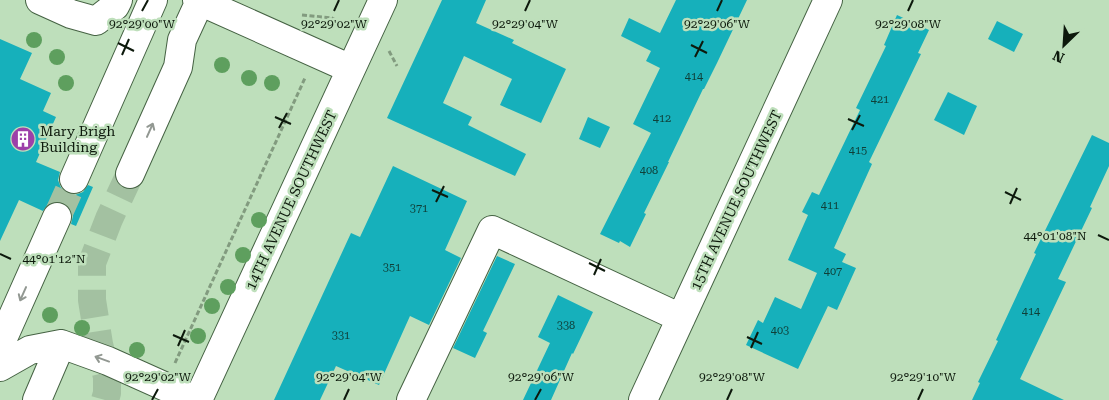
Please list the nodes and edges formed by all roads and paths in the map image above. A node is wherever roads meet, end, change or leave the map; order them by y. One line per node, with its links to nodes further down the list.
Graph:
1 (40, 0): 2 (street)
2 (118, 0)
3 (153, 0): 12 (street)
4 (383, 0): 9 (street, 14TH AVENUE SOUTHWEST)
5 (828, 0): 14 (street, 15TH AVENUE SOUTHWEST)
6 (204, 3): 9 (street); 11 (street, one-way to 6)
7 (296, 13): 8 (path)
8 (332, 18)
9 (352, 69): 20 (street, 14TH AVENUE SOUTHWEST)
10 (304, 81): 18 (path)
11 (130, 174)
12 (74, 179)
13 (57, 217): 16 (street, one-way to 16)
14 (681, 318): 21 (street); 22 (street, 15TH AVENUE SOUTHWEST)
15 (61, 344): 17 (street); 18 (street, one-way to 15); 19 (street)
16 (0, 345)
17 (0, 367)
18 (164, 386): 20 (street)
19 (37, 400)
20 (196, 400)
21 (411, 400)
22 (643, 400)

